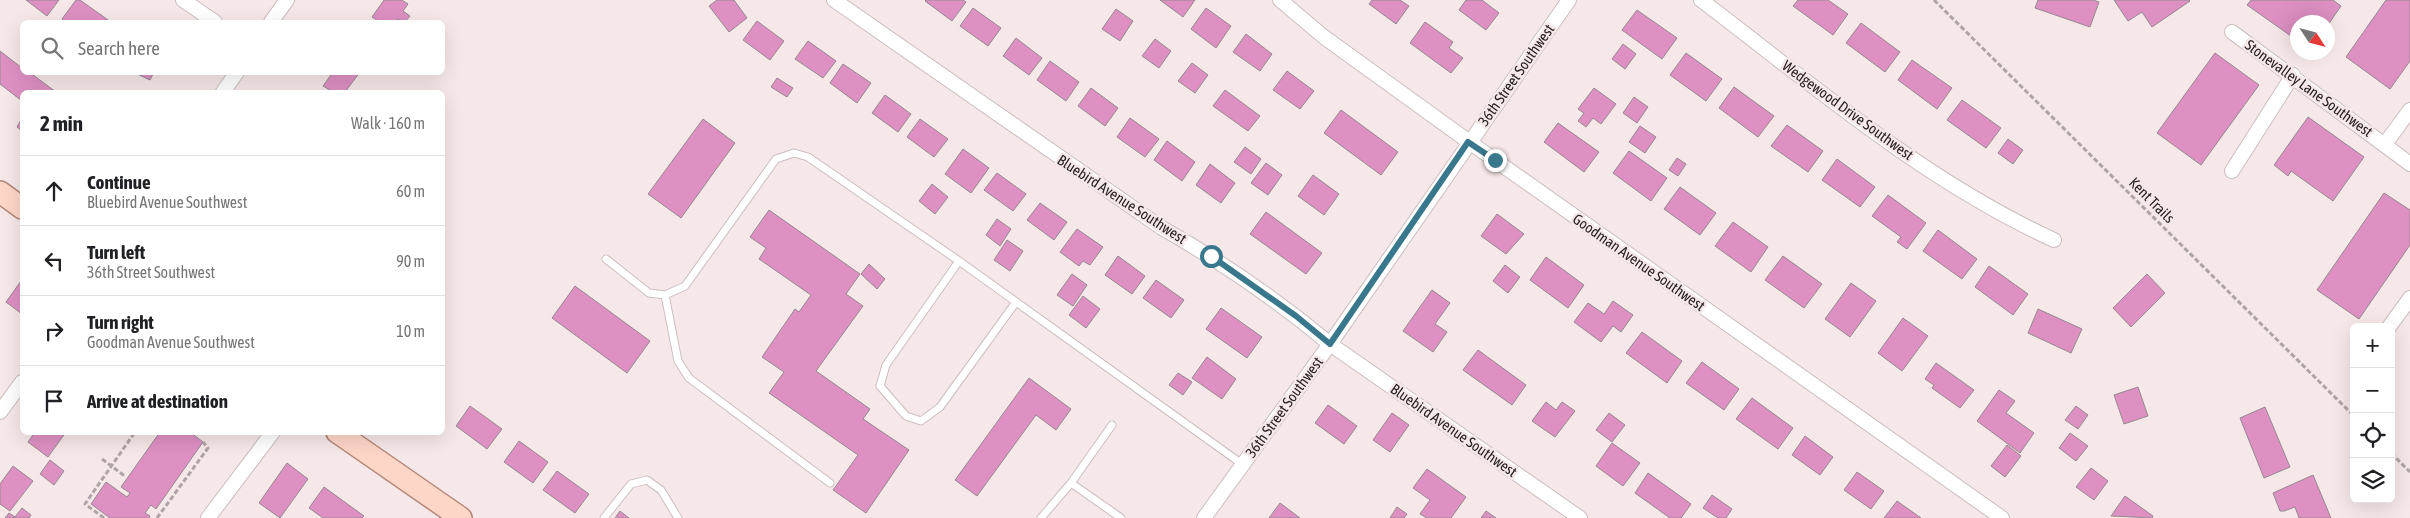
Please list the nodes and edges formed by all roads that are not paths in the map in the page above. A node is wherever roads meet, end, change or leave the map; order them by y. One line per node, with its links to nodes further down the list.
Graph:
1 (183, 0): 7 (street)
2 (287, 0): 8 (street)
3 (834, 0): 27 (street, Bluebird Avenue Southwest)
4 (1280, 0): 14 (street, Goodman Avenue Southwest)
5 (1569, 0): 14 (street, 36th Street Southwest)
6 (1702, 0): 20 (street, Wedgewood Drive Southwest)
7 (212, 20)
8 (272, 20)
9 (2232, 32): 11 (street, Stonevalley Lane Southwest)
10 (235, 75): 12 (street)
11 (2293, 75): 15 (street, Stonevalley Lane Southwest); 17 (street)
12 (225, 90)
13 (2410, 110): 15 (street)
14 (1468, 142): 27 (street, 36th Street Southwest); 44 (street, Goodman Avenue Southwest)
15 (2385, 144): 16 (street, Stonevalley Lane Southwest)
16 (2410, 164)
17 (2232, 171)
18 (0, 192): 19 (main road)
19 (20, 207)
20 (2054, 240)
21 (606, 259): 23 (lane)
22 (959, 260): 23 (lane); 25 (lane); 25 (lane)
23 (665, 295): 34 (lane)
24 (2410, 298): 26 (street)
25 (1016, 302): 33 (lane)
26 (2392, 323)
27 (1330, 344): 33 (street, 36th Street Southwest); 43 (street, Bluebird Avenue Southwest)
28 (20, 385): 29 (street)
29 (0, 412)
30 (1112, 425): 35 (lane)
31 (271, 435): 36 (street)
32 (341, 435): 37 (main road)
33 (1242, 464): 42 (street, 36th Street Southwest)
34 (830, 483)
35 (1071, 483): 40 (lane); 41 (lane)
36 (208, 518)
37 (461, 518)
38 (604, 518): 39 (lane)
39 (678, 518)
40 (1041, 518)
41 (1121, 518)
42 (1204, 518)
43 (1580, 518)
44 (2002, 518)

